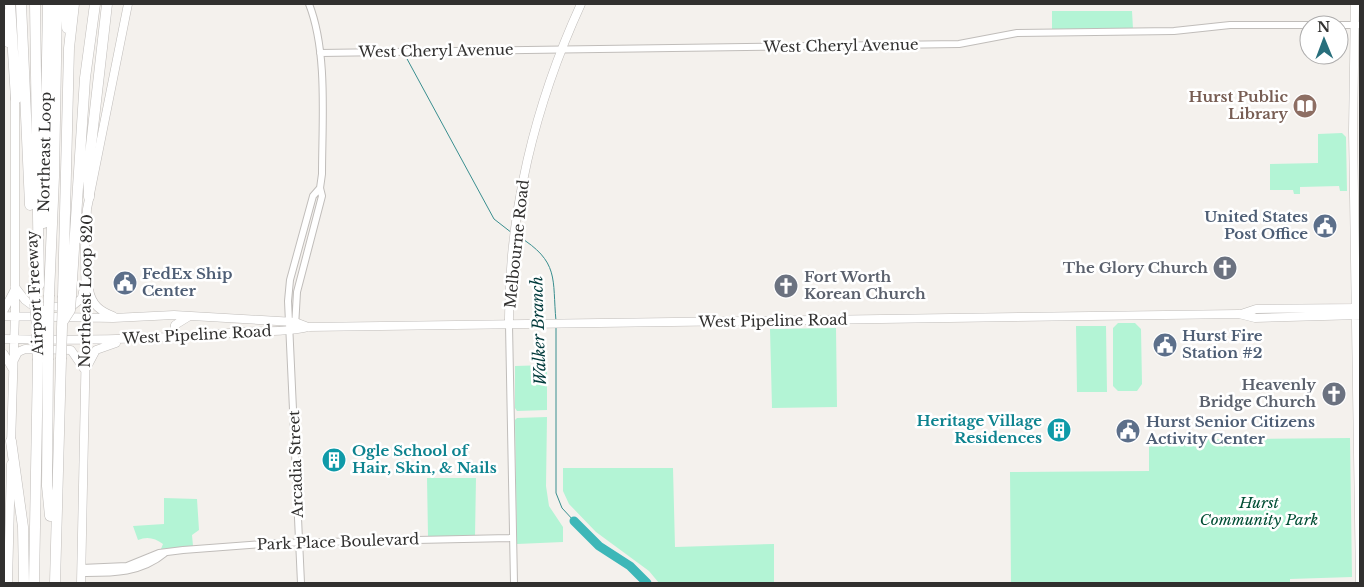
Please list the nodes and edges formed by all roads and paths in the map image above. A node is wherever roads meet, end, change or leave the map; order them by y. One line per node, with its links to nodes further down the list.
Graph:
1 (10, 4): 21 (highway)
2 (20, 4): 26 (highway, Airport Freeway)
3 (35, 4): 26 (highway)
4 (48, 4): 26 (highway, Northeast Loop)
5 (66, 4): 17 (highway)
6 (74, 4): 17 (highway, Airport Freeway)
7 (95, 4): 20 (highway)
8 (100, 4): 20 (highway)
9 (108, 4): 22 (highway)
10 (128, 4): 22 (main road, Northeast Loop 820)
11 (309, 4): 19 (street, Arcadia Street)
12 (581, 4): 18 (main road, Melbourne Road)
13 (1355, 4): 16 (main road)
14 (57, 8): 26 (highway)
15 (4, 12): 21 (main road)
16 (1358, 25): 18 (street, West Cheryl Avenue); 28 (main road)
17 (69, 48): 27 (highway, Airport Freeway)
18 (560, 48): 19 (street, West Cheryl Avenue); 38 (main road, Melbourne Road)
19 (320, 53): 37 (street, Arcadia Street)
20 (87, 63): 27 (highway)
21 (16, 99): 25 (main road)
22 (88, 197): 23 (main road, Northeast Loop 820)
23 (86, 273): 24 (main road, Northeast Loop 820); 25 (main road)
24 (86, 283): 35 (main road, Northeast Loop 820); 36 (main road)
25 (15, 286): 29 (main road); 32 (main road)
26 (42, 292): 47 (highway, bridge); 47 (highway, Airport Freeway, bridge)
27 (67, 296): 53 (highway, Airport Freeway, bridge)
28 (1359, 307): 30 (main road, West Pipeline Road); 34 (main road)
29 (4, 310)
30 (1239, 314): 34 (main road, West Pipeline Road); 38 (main road, West Pipeline Road)
31 (4, 316): 32 (main road, West Pipeline Road)
32 (15, 316): 35 (main road, West Pipeline Road); 43 (main road)
33 (190, 316): 36 (main road, West Pipeline Road); 37 (main road, West Pipeline Road); 41 (main road)
34 (1359, 316): 62 (main road)
35 (86, 318): 36 (main road, West Pipeline Road); 44 (main road, Northeast Loop 820)
36 (117, 318)
37 (291, 322): 39 (main road, West Pipeline Road); 40 (street, Arcadia Street)
38 (509, 325): 39 (main road, West Pipeline Road); 51 (street, Melbourne Road)
39 (308, 327): 40 (main road, West Pipeline Road)
40 (291, 331): 41 (main road, West Pipeline Road); 52 (street, Arcadia Street)
41 (173, 338): 45 (main road, West Pipeline Road)
42 (4, 339): 43 (main road, West Pipeline Road)
43 (14, 340): 44 (main road, West Pipeline Road); 48 (main road)
44 (86, 340): 45 (main road, West Pipeline Road); 49 (main road, Northeast Loop 820)
45 (136, 340): 49 (main road)
46 (4, 354): 48 (main road)
47 (43, 360): 53 (highway); 57 (highway, Airport Freeway)
48 (12, 368): 49 (main road); 50 (main road)
49 (85, 371): 54 (main road, Northeast Loop 820)
50 (11, 441): 55 (main road); 56 (highway)
51 (512, 538): 52 (street, Park Place Boulevard); 61 (street, Melbourne Road)
52 (299, 542): 54 (street, Park Place Boulevard); 60 (street, Arcadia Street)
53 (54, 559): 58 (highway, Airport Freeway)
54 (81, 570): 59 (main road, Northeast Loop 820)
55 (8, 583)
56 (24, 583)
57 (34, 583)
58 (55, 583)
59 (81, 583)
60 (301, 583)
61 (514, 583)
62 (1360, 583)

